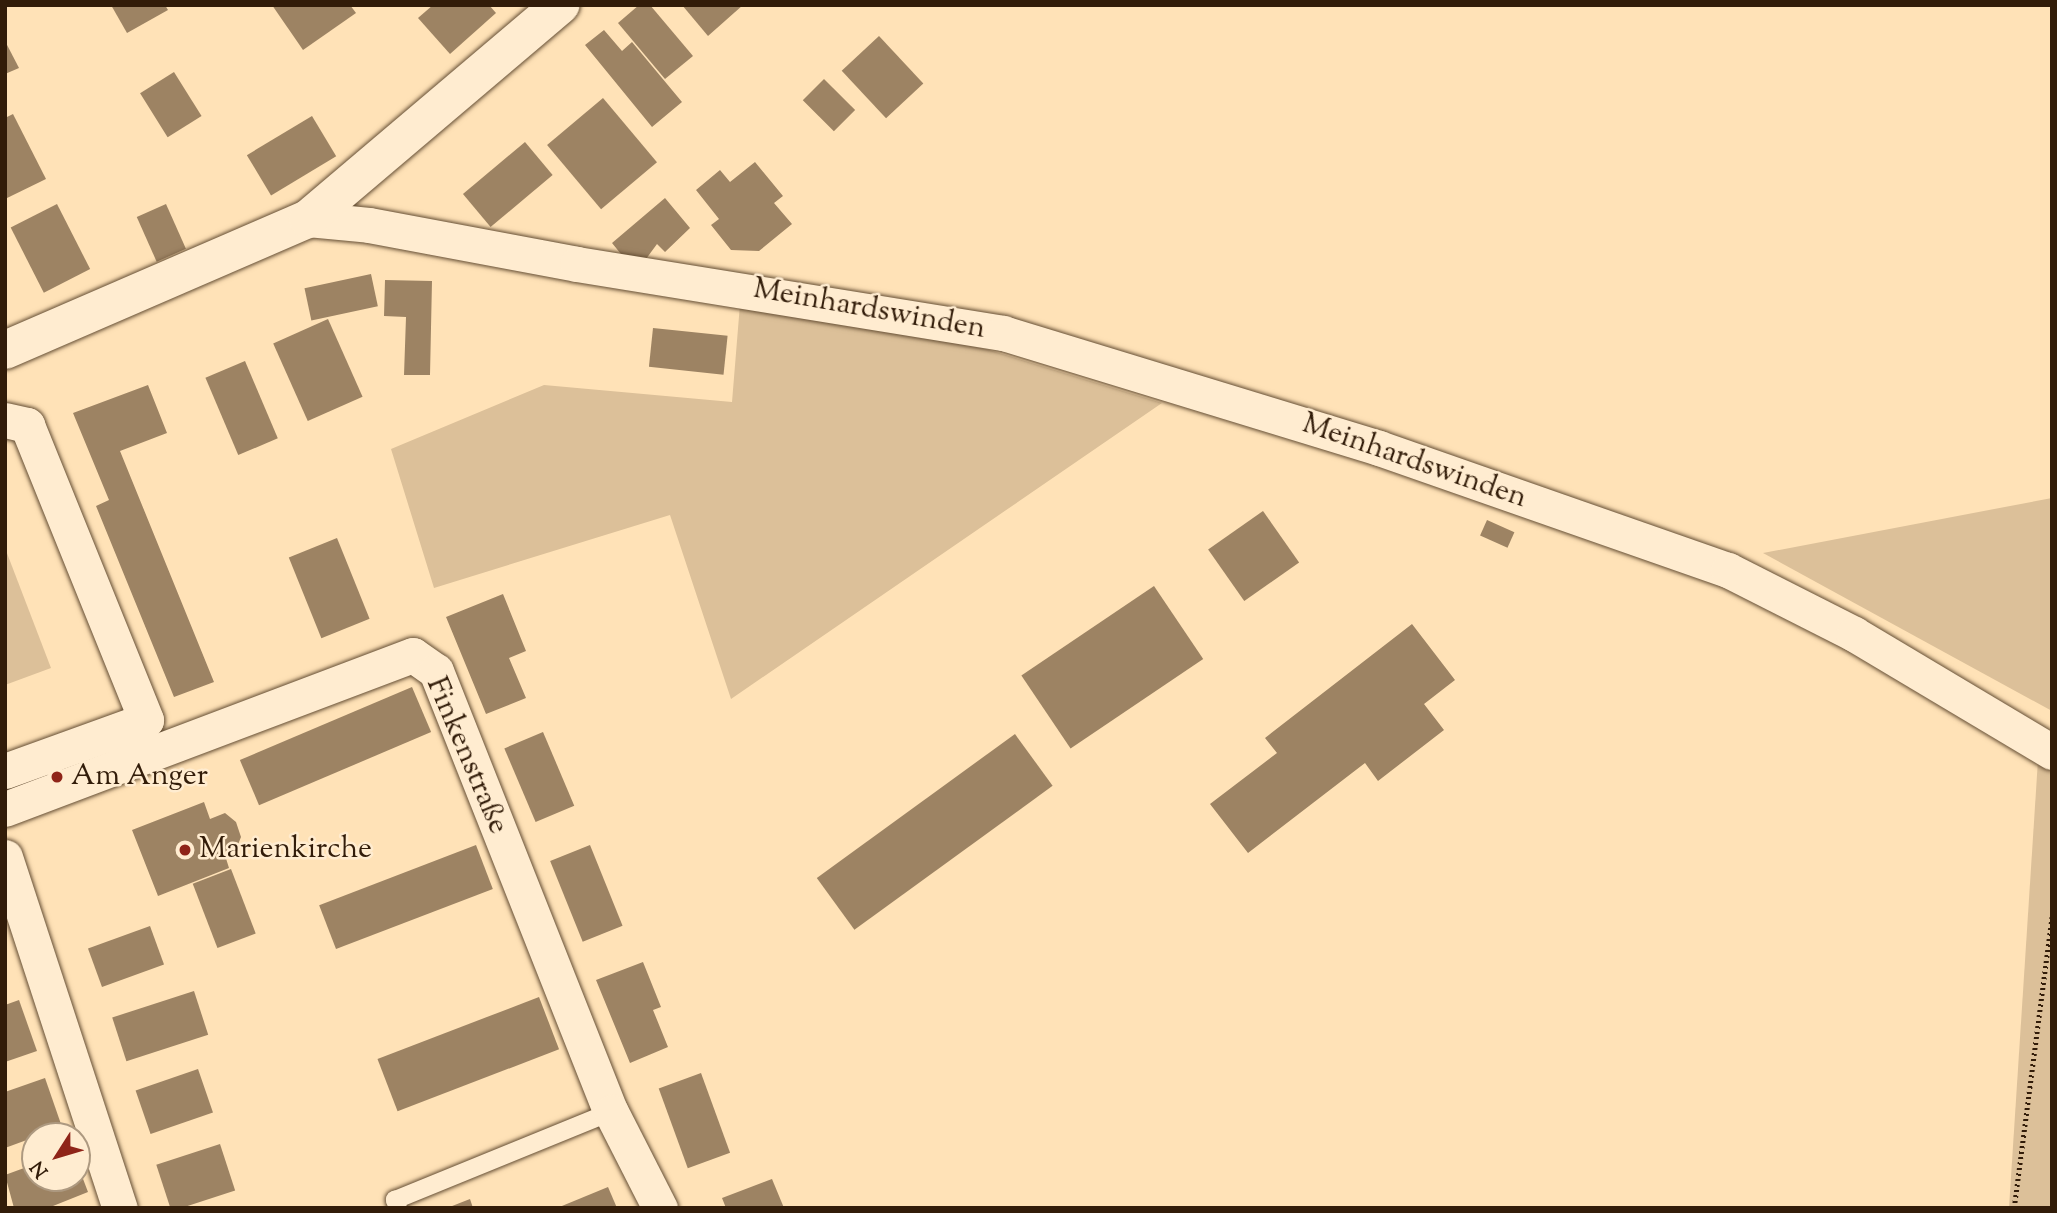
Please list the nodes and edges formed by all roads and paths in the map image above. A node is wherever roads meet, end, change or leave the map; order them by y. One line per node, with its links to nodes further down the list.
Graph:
1 (560, 5): 2 (street)
2 (308, 219): 3 (street); 6 (street, Meinhardswinden)
3 (5, 350)
4 (5, 420): 5 (street)
5 (146, 720): 7 (street); 8 (street)
6 (2052, 752)
7 (157, 754): 9 (street); 12 (street, Finkenstraße)
8 (5, 771)
9 (5, 809)
10 (5, 858): 13 (street)
11 (2052, 914): 16 (path)
12 (611, 1112): 14 (lane); 15 (street, Finkenstraße)
13 (119, 1207)
14 (398, 1208)
15 (660, 1208)
16 (2014, 1208)

